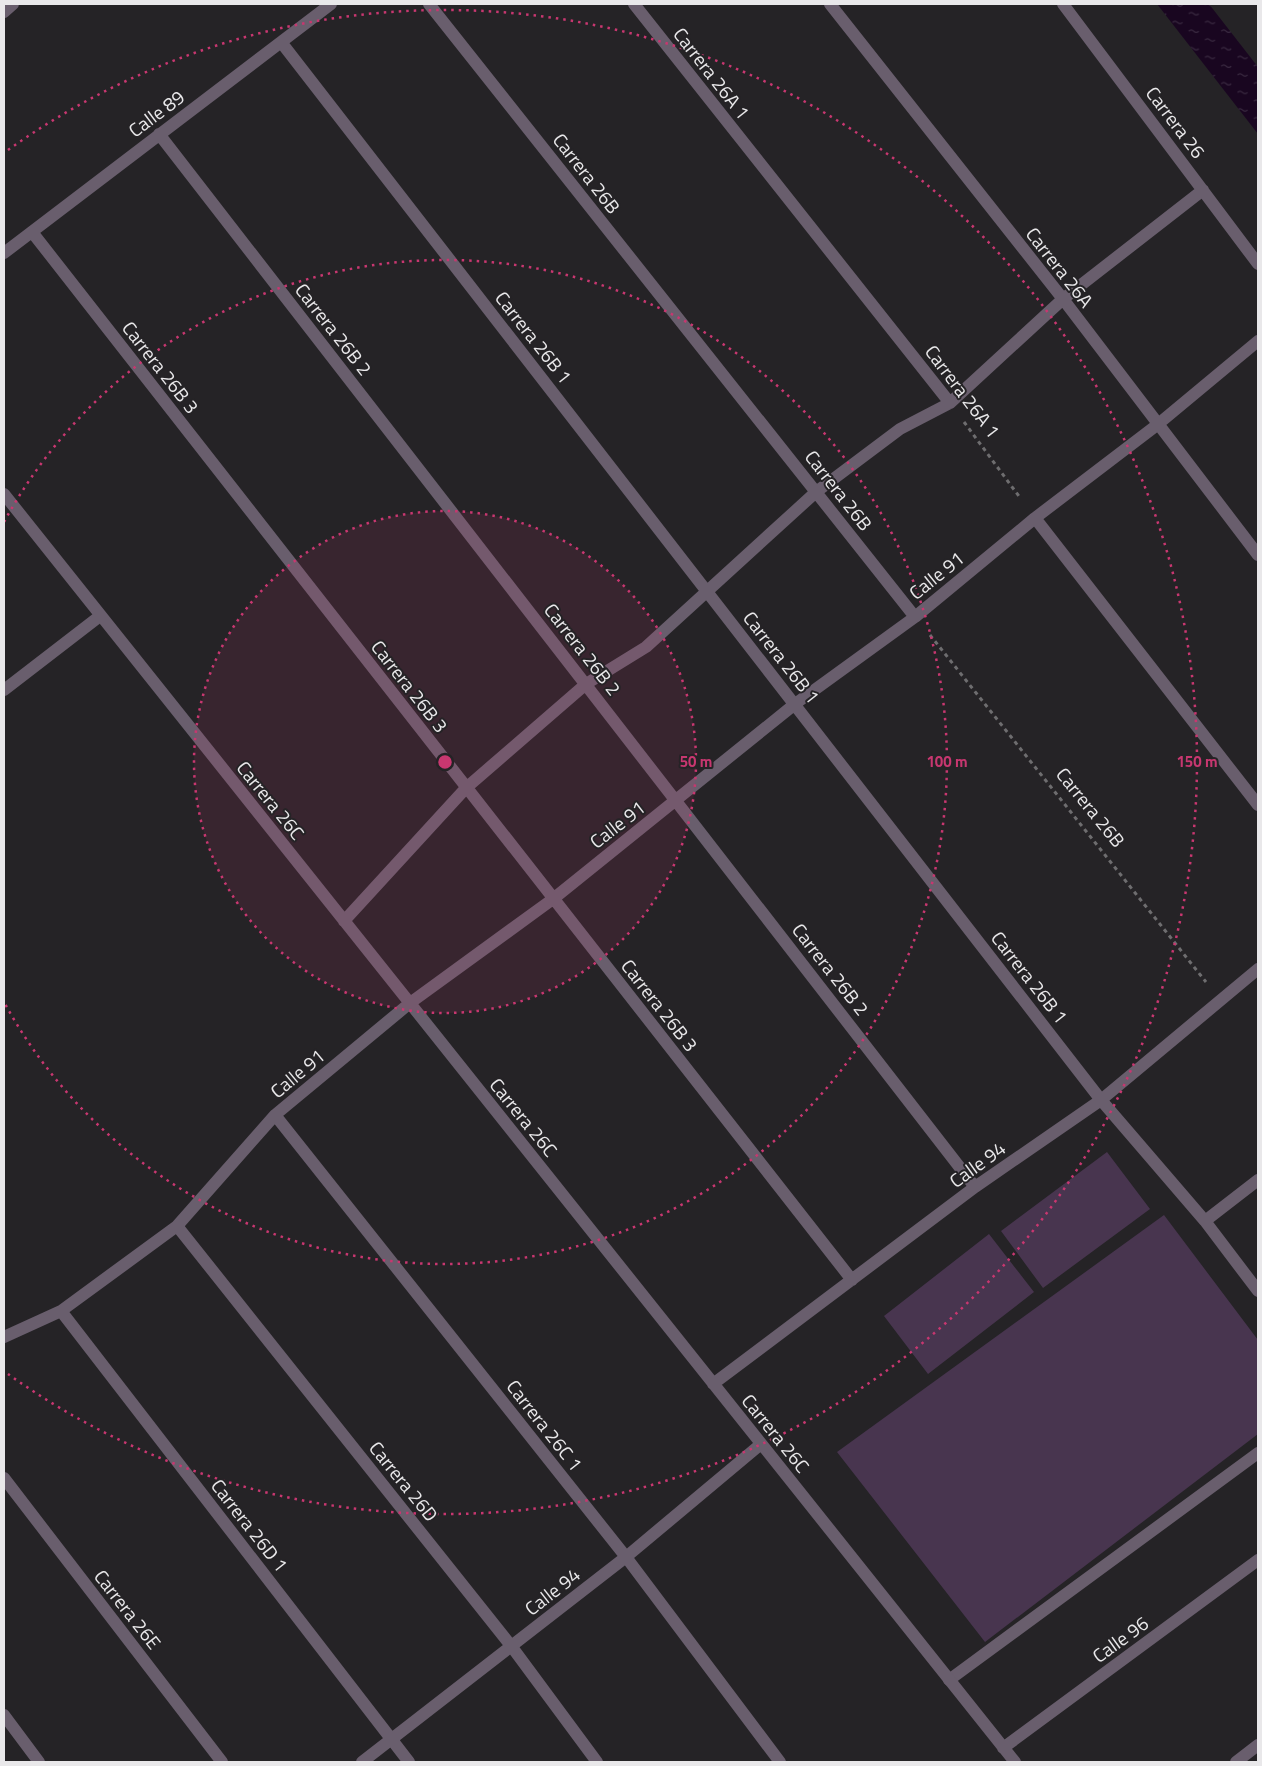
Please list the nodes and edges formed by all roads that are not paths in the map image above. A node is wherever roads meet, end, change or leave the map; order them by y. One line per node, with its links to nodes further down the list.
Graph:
1 (14, 4): 7 (street)
2 (332, 4): 8 (street, Calle 89)
3 (429, 4): 18 (street, Carrera 26B)
4 (634, 4): 16 (street, Carrera 26A 1)
5 (830, 4): 14 (street, Carrera 26A)
6 (1063, 4): 10 (street, Carrera 26)
7 (4, 12)
8 (281, 42): 9 (street, Calle 89); 22 (street, Carrera 26B 1)
9 (159, 134): 11 (street, Calle 89); 25 (street, Carrera 26B 2)
10 (1203, 190): 13 (street, Carrera 26); 14 (street)
11 (32, 232): 12 (street, Calle 89); 28 (street, Carrera 26B 3)
12 (4, 253)
13 (1258, 264)
14 (1063, 299): 16 (street); 17 (street, Carrera 26A)
15 (1258, 341): 17 (street, Calle 91)
16 (950, 403): 18 (street)
17 (1157, 425): 20 (street, Calle 91); 21 (street, Carrera 26A)
18 (816, 492): 22 (street); 24 (street, Carrera 26B)
19 (4, 494): 23 (street, Carrera 26C)
20 (1035, 518): 24 (street, Calle 91); 30 (street)
21 (1258, 555)
22 (708, 592): 25 (street); 27 (street, Carrera 26B 1)
23 (100, 616): 26 (street); 32 (street, Carrera 26C)
24 (915, 617): 27 (street, Calle 91)
25 (586, 684): 28 (street); 29 (street, Carrera 26B 2)
26 (4, 690)
27 (795, 704): 29 (street, Calle 91); 35 (street, Carrera 26B 1)
28 (466, 788): 31 (street, Carrera 26B 3); 32 (street)
29 (677, 801): 31 (street, Calle 91); 38 (street, Carrera 26B 2)
30 (1258, 805)
31 (553, 899): 34 (street, Calle 91); 41 (street, Carrera 26B 3)
32 (344, 920): 34 (street, Carrera 26C)
33 (1258, 969): 35 (street, Calle 94)
34 (410, 1003): 36 (street, Calle 91); 45 (street, Carrera 26C)
35 (1101, 1100): 38 (street, Calle 94); 39 (street, Carrera 26B 1)
36 (275, 1115): 40 (street, Calle 91); 49 (street, Carrera 26C 1)
37 (1258, 1180): 39 (street)
38 (975, 1187): 41 (street, Calle 94)
39 (1205, 1221): 42 (street, Carrera 26B 1)
40 (177, 1226): 43 (street, Calle 91); 51 (street, Carrera 26D)
41 (852, 1280): 45 (street, Calle 94)
42 (1258, 1292)
43 (61, 1311): 44 (street, Calle 91); 54 (street, Carrera 26D 1)
44 (4, 1337)
45 (713, 1384): 46 (street, Carrera 26C)
46 (761, 1444): 49 (street, Calle 94); 52 (street, Carrera 26C)
47 (1258, 1453): 52 (street)
48 (4, 1478): 58 (street, Carrera 26E)
49 (626, 1557): 51 (street, Calle 94); 62 (street, Carrera 26C 1)
50 (1258, 1560): 56 (street, Calle 96)
51 (512, 1647): 54 (street, Calle 94); 61 (street, Carrera 26D)
52 (949, 1680): 56 (street, Carrera 26C)
53 (4, 1715): 57 (street)
54 (392, 1739): 59 (street, Calle 94); 60 (street, Carrera 26D 1)
55 (1258, 1745): 64 (street)
56 (1003, 1748): 63 (street, Carrera 26C)
57 (38, 1762)
58 (222, 1762)
59 (362, 1762)
60 (409, 1762)
61 (597, 1762)
62 (780, 1762)
63 (1015, 1762)
64 (1236, 1762)

